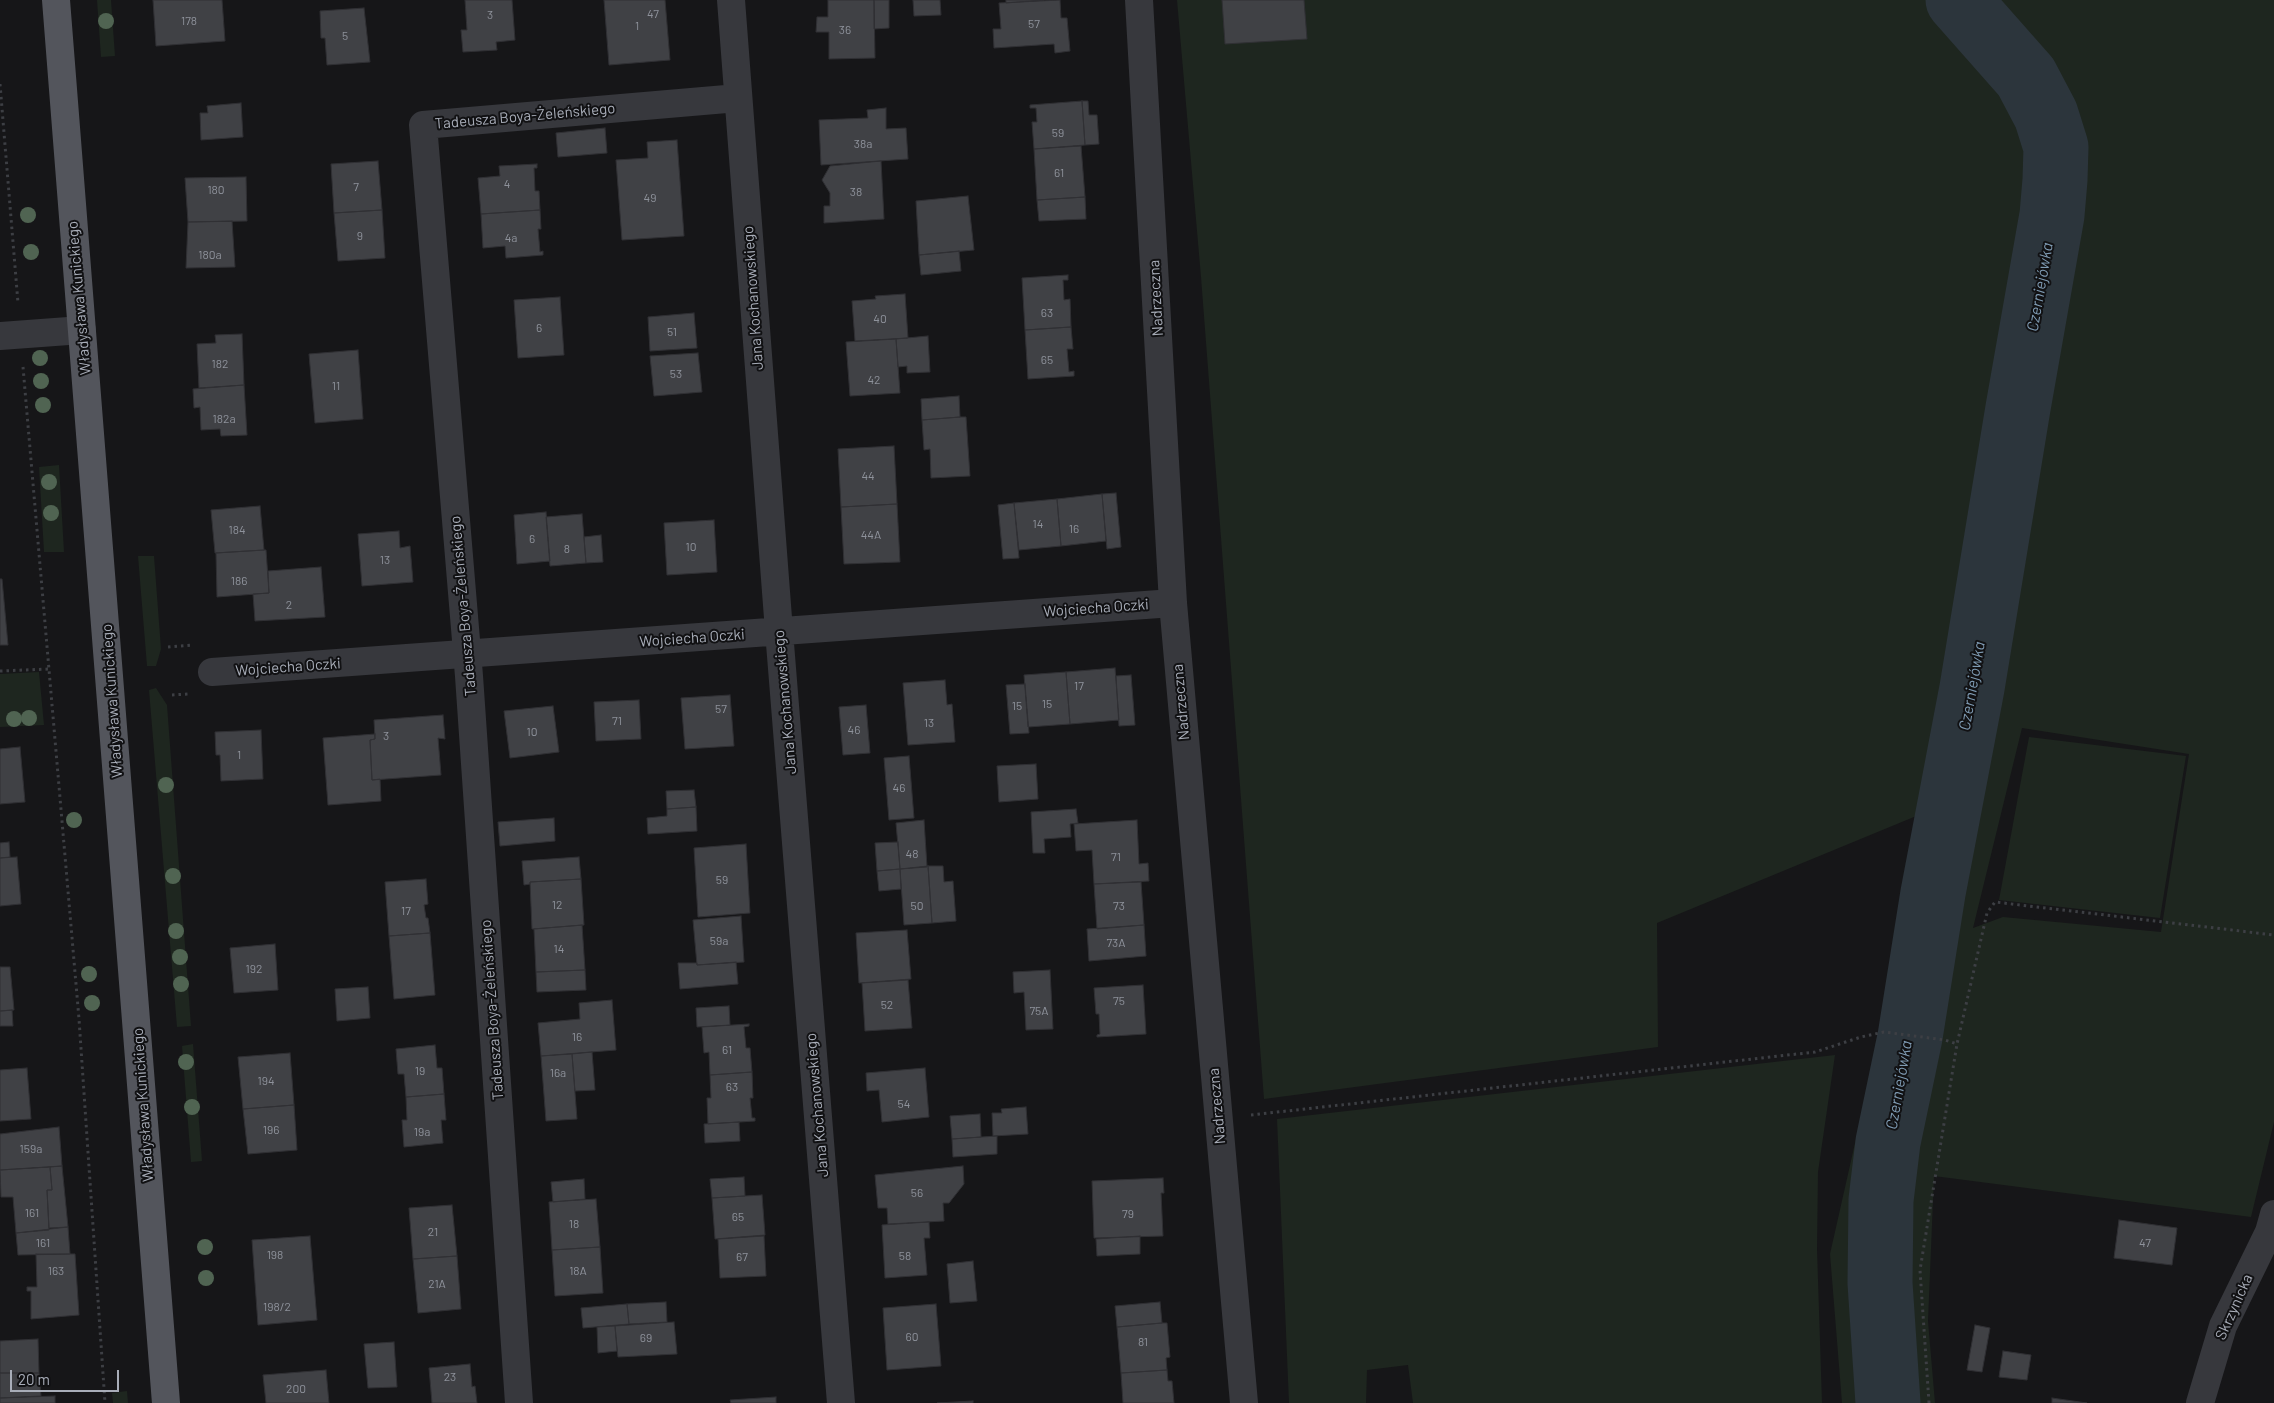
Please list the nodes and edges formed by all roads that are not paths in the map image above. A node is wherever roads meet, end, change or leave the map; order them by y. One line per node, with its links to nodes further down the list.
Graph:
1 (56, 0): 5 (main road, Władysława Kunickiego)
2 (732, 0): 4 (street, Jana Kochanowskiego)
3 (1139, 0): 7 (street, Nadrzeczna)
4 (738, 98): 8 (street, Jana Kochanowskiego); 9 (street, Tadeusza Boya-Żeleńskiego)
5 (82, 330): 6 (street); 12 (main road, Władysława Kunickiego)
6 (10, 336)
7 (1173, 603): 8 (street, Wojciecha Oczki); 15 (street, Nadrzeczna)
8 (779, 631): 9 (street, Wojciecha Oczki); 14 (street, Jana Kochanowskiego)
9 (467, 654): 10 (street, Wojciecha Oczki); 13 (street, Tadeusza Boya-Żeleńskiego)
10 (212, 672)
11 (2274, 1214): 16 (street, Skrzynicka)
12 (166, 1403)
13 (519, 1403)
14 (841, 1403)
15 (1244, 1403)
16 (2200, 1403)

